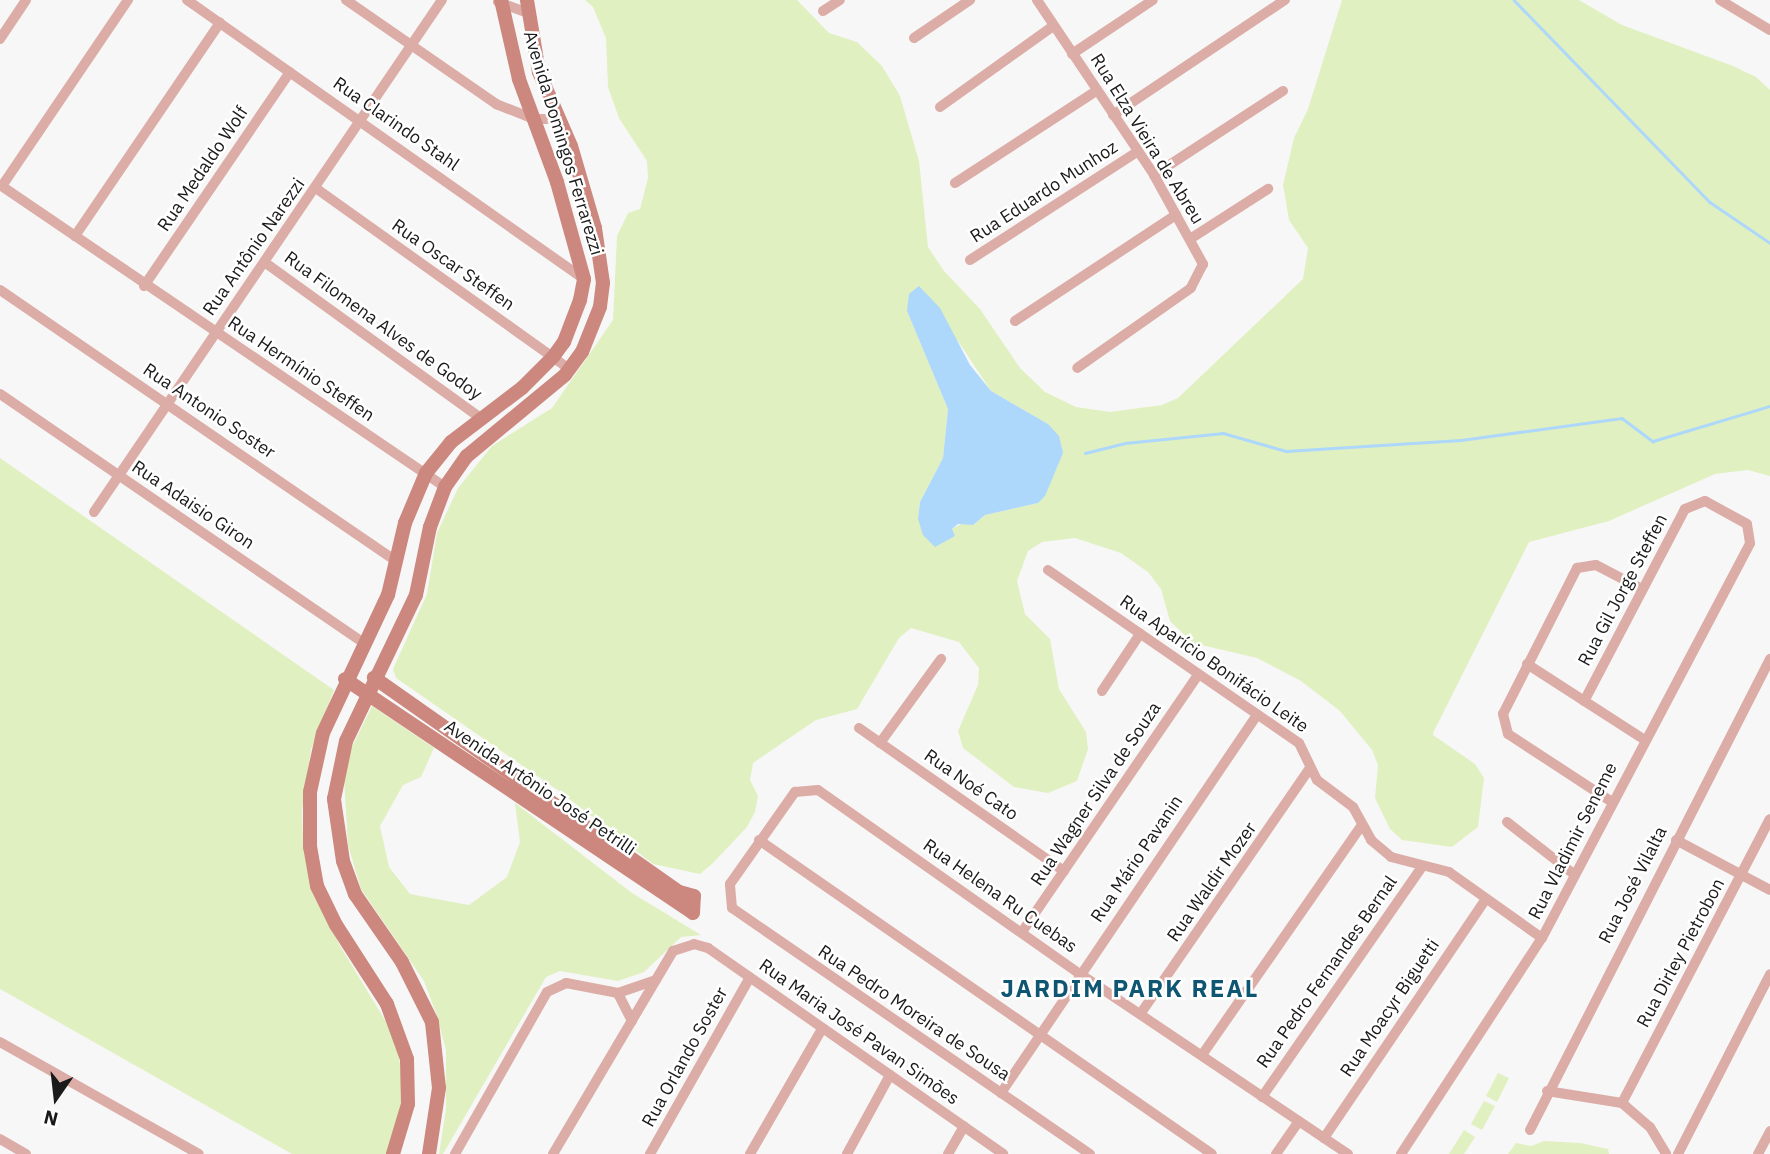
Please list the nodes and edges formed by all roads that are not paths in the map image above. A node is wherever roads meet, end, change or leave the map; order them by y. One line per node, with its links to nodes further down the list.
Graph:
1 (26, 0): 19 (street)
2 (128, 0): 33 (street)
3 (187, 0): 15 (street, Rua Clarindo Stahl)
4 (346, 0): 20 (street)
5 (442, 0): 20 (street, Rua Antônio Narezzi)
6 (840, 0): 14 (street)
7 (970, 0): 18 (street)
8 (1037, 0): 16 (street, Rua Elza Vieira de Abreu)
9 (1153, 0): 21 (street)
10 (1285, 0): 26 (street)
11 (1720, 0): 17 (street)
12 (499, 1): 13 (street); 28 (main road, Avenida Domingos Ferrarezzi)
13 (528, 6): 29 (main road, Avenida Domingos Ferrarezzi)
14 (823, 11)
15 (220, 23): 22 (street, Rua Clarindo Stahl); 37 (street)
16 (1053, 26): 21 (street, Rua Elza Vieira de Abreu); 25 (street)
17 (1770, 30)
18 (914, 38)
19 (0, 39)
20 (412, 45): 27 (street, Rua Antônio Narezzi); 28 (street)
21 (1072, 54): 23 (street, Rua Elza Vieira de Abreu)
22 (290, 72): 27 (street, Rua Clarindo Stahl); 42 (street, Rua Medaldo Wolf)
23 (1096, 91): 26 (street, Rua Elza Vieira de Abreu); 32 (street)
24 (1283, 91): 31 (street)
25 (940, 107)
26 (1113, 115): 30 (street, Rua Elza Vieira de Abreu)
27 (362, 119): 34 (street, Rua Antônio Narezzi); 41 (street, Rua Clarindo Stahl)
28 (534, 119): 29 (street); 41 (main road, Avenida Domingos Ferrarezzi)
29 (559, 119): 48 (main road, Avenida Domingos Ferrarezzi)
30 (1137, 152): 31 (street, Rua Elza Vieira de Abreu); 39 (street, Rua Eduardo Munhoz)
31 (1154, 176): 36 (street, Rua Elza Vieira de Abreu)
32 (955, 183)
33 (1, 185): 37 (street, Rua Hermínio Steffen)
34 (317, 189): 40 (street, Rua Antônio Narezzi); 46 (street, Rua Oscar Steffen)
35 (1268, 189): 38 (street)
36 (1176, 215): 38 (street, Rua Elza Vieira de Abreu); 44 (street)
37 (75, 236): 42 (street, Rua Hermínio Steffen)
38 (1190, 239): 47 (street, Rua Elza Vieira de Abreu)
39 (970, 260)
40 (267, 264): 45 (street, Rua Antônio Narezzi); 51 (street, Rua Filomena Alves de Godoy)
41 (584, 279): 46 (main road, Avenida Domingos Ferrarezzi)
42 (145, 286): 45 (street, Rua Hermínio Steffen)
43 (0, 290): 50 (street, Rua Antonio Soster)
44 (1015, 321)
45 (215, 333): 50 (street, Rua Antônio Narezzi); 52 (street, Rua Hermínio Steffen)
46 (553, 357): 48 (street, Rua Oscar Steffen); 51 (main road, Avenida Domingos Ferrarezzi)
47 (1077, 368)
48 (569, 369): 54 (main road, Avenida Domingos Ferrarezzi)
49 (0, 394): 53 (street, Rua Adaisio Giron)
50 (167, 404): 53 (street, Rua Antônio Narezzi); 57 (street, Rua Antonio Soster)
51 (479, 417): 52 (main road, Avenida Domingos Ferrarezzi)
52 (426, 473): 54 (street, Rua Hermínio Steffen); 57 (main road, Avenida Domingos Ferrarezzi)
53 (116, 474): 56 (street, Rua Antônio Narezzi); 61 (street, Rua Adaisio Giron)
54 (445, 487): 65 (main road, Avenida Domingos Ferrarezzi)
55 (1698, 501): 59 (street, Rua Gil Jorge Steffen); 73 (street, Rua Vladimir Seneme)
56 (93, 513)
57 (397, 562): 61 (main road, Avenida Domingos Ferrarezzi)
58 (1048, 570): 60 (street, Rua Aparício Bonifácio Leite)
59 (1642, 589): 64 (street); 70 (street, Rua Gil Jorge Steffen)
60 (1140, 634): 66 (street, Rua Aparício Bonifácio Leite); 68 (street)
61 (365, 644): 65 (main road); 67 (main road, Avenida Domingos Ferrarezzi)
62 (941, 659): 74 (street)
63 (1770, 659): 80 (street, Rua José Vilalta)
64 (1527, 664): 70 (street); 76 (street)
65 (376, 675): 69 (main road, Avenida Domingos Ferrarezzi); 69 (main road, Avenida Artônio José Petrilli)
66 (1198, 675): 71 (street, Rua Aparício Bonifácio Leite); 83 (street, Rua Wagner Silva de Souza)
67 (345, 679): 69 (main road, Avenida Artônio José Petrilli); 114 (main road, Avenida Domingos Ferrarezzi)
68 (1102, 691)
69 (366, 693): 115 (main road, Avenida Domingos Ferrarezzi)
70 (1584, 701): 73 (street)
71 (1257, 715): 75 (street, Rua Aparício Bonifácio Leite); 90 (street, Rua Mário Pavanin)
72 (859, 729): 74 (street, Rua Noé Cato)
73 (1645, 740): 76 (street, Rua Vladimir Seneme)
74 (880, 743): 83 (street, Rua Noé Cato)
75 (1310, 768): 79 (street, Rua Aparício Bonifácio Leite); 95 (street, Rua Waldir Mozer)
76 (1612, 802): 85 (street, Rua Vladimir Seneme)
77 (1770, 819): 84 (street, Rua Dirley Pietrobon)
78 (1507, 822): 85 (street)
79 (1362, 825): 82 (street, Rua Aparício Bonifácio Leite); 100 (street)
80 (1676, 840): 84 (street); 102 (street, Rua José Vilalta)
81 (759, 841): 88 (street, Rua Helena Ru Cuebas); 98 (street); 103 (street, Rua Pedro Moreira de Sousa)
82 (1421, 868): 87 (street, Rua Aparício Bonifácio Leite); 104 (street, Rua Pedro Fernandes Bernal)
83 (1064, 871): 88 (street, Rua Wagner Silva de Souza)
84 (1741, 874): 86 (street); 105 (street, Rua Dirley Pietrobon)
85 (1575, 875): 89 (street, Rua Vladimir Seneme)
86 (1770, 890)
87 (1486, 899): 89 (street, Rua Aparício Bonifácio Leite); 110 (street, Rua Moacyr Biguetti)
88 (1022, 932): 90 (street, Rua Helena Ru Cuebas)
89 (1542, 938): 127 (street, Rua Vladimir Seneme)
90 (1080, 974): 95 (street, Rua Helena Ru Cuebas); 98 (street, Rua Mário Pavanin)
91 (1770, 974): 129 (street)
92 (750, 977): 93 (street, Rua Maria José Pavan Simões); 97 (street, Rua Maria José Pavan Simões); 118 (street, Rua Orlando Soster)
93 (656, 980): 94 (street); 96 (street)
94 (618, 993): 96 (street); 116 (street)
95 (1141, 1013): 100 (street, Rua Helena Ru Cuebas)
96 (632, 1021): 117 (street)
97 (822, 1029): 101 (street, Rua Maria José Pavan Simões); 119 (street)
98 (1041, 1035): 103 (street, Rua Mário Pavanin); 124 (street)
99 (0, 1042): 113 (street)
100 (1202, 1055): 104 (street, Rua Helena Ru Cuebas)
101 (891, 1075): 107 (street, Rua Maria José Pavan Simões); 120 (street)
102 (1547, 1091): 105 (street); 108 (street, Rua José Vilalta)
103 (1001, 1093): 123 (street, Rua Pedro Moreira de Sousa)
104 (1262, 1097): 106 (street, Rua Helena Ru Cuebas)
105 (1622, 1103): 128 (street)
106 (1299, 1121): 110 (street, Rua Helena Ru Cuebas); 125 (street)
107 (964, 1126): 121 (street); 122 (street, Rua Maria José Pavan Simões)
108 (1530, 1130)
109 (1770, 1130): 130 (street)
110 (1324, 1138): 126 (street, Rua Helena Ru Cuebas)
111 (0, 1139): 112 (street)
112 (26, 1154)
113 (199, 1154)
114 (393, 1154)
115 (429, 1154)
116 (455, 1154)
117 (553, 1154)
118 (650, 1154)
119 (750, 1154)
120 (846, 1154)
121 (948, 1154)
122 (1003, 1154)
123 (1090, 1154)
124 (1212, 1154)
125 (1276, 1154)
126 (1348, 1154)
127 (1401, 1154)
128 (1666, 1154)
129 (1678, 1154)
130 (1758, 1154)

